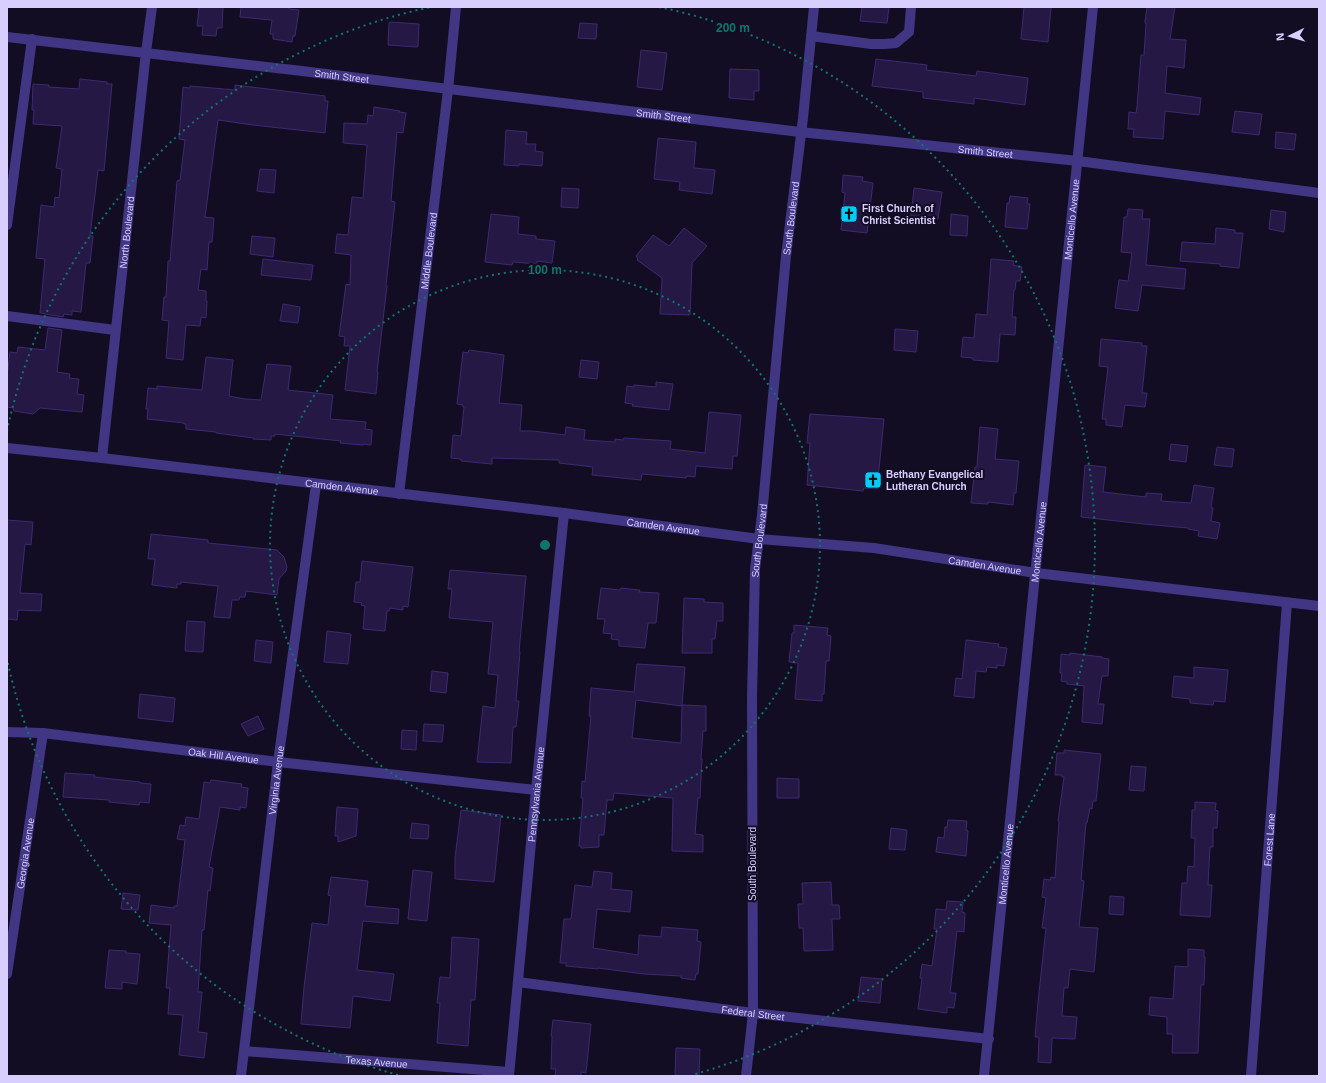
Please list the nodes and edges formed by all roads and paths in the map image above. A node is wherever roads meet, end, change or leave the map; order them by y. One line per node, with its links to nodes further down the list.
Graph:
1 (152, 7): 9 (street, North Boulevard)
2 (456, 7): 10 (street, Middle Boulevard)
3 (814, 7): 6 (street, South Boulevard)
4 (911, 7): 6 (street)
5 (1093, 7): 12 (street, Monticello Avenue)
6 (811, 36): 11 (street, South Boulevard)
7 (7, 37): 8 (street, Smith Street)
8 (32, 40): 9 (street, Smith Street); 14 (street)
9 (146, 52): 10 (street, Smith Street); 16 (street, North Boulevard)
10 (448, 90): 11 (street, Smith Street); 20 (street, Middle Boulevard)
11 (800, 132): 12 (street, Smith Street); 22 (street, South Boulevard)
12 (1078, 161): 13 (street, Smith Street); 23 (street, Monticello Avenue)
13 (1319, 193)
14 (7, 225)
15 (7, 316): 16 (street)
16 (115, 330): 18 (street, North Boulevard)
17 (7, 448): 18 (street, Camden Avenue)
18 (102, 458): 19 (street, Camden Avenue)
19 (316, 485): 20 (street, Camden Avenue); 28 (street, Virginia Avenue)
20 (399, 494): 21 (street, Camden Avenue)
21 (564, 513): 22 (street, Camden Avenue); 29 (street, Pennsylvania Avenue)
22 (758, 539): 23 (street, Camden Avenue); 32 (street, South Boulevard)
23 (1036, 573): 24 (street, Camden Avenue); 33 (street, Monticello Avenue)
24 (1287, 603): 25 (street, Camden Avenue); 39 (street, Forest Lane)
25 (1319, 606)
26 (7, 732): 27 (street, Oak Hill Avenue)
27 (43, 733): 28 (street, Oak Hill Avenue); 30 (street, Georgia Avenue)
28 (278, 762): 29 (street, Oak Hill Avenue); 34 (street, Virginia Avenue)
29 (536, 790): 31 (street, Pennsylvania Avenue)
30 (7, 974)
31 (518, 982): 32 (street, Federal Street); 35 (street, Pennsylvania Avenue)
32 (753, 1013): 33 (street, Federal Street); 37 (street, South Boulevard)
33 (989, 1039): 38 (street, Monticello Avenue)
34 (244, 1051): 35 (street, Texas Avenue); 36 (street, Virginia Avenue)
35 (509, 1074)
36 (240, 1076)
37 (746, 1076)
38 (984, 1076)
39 (1251, 1076)

